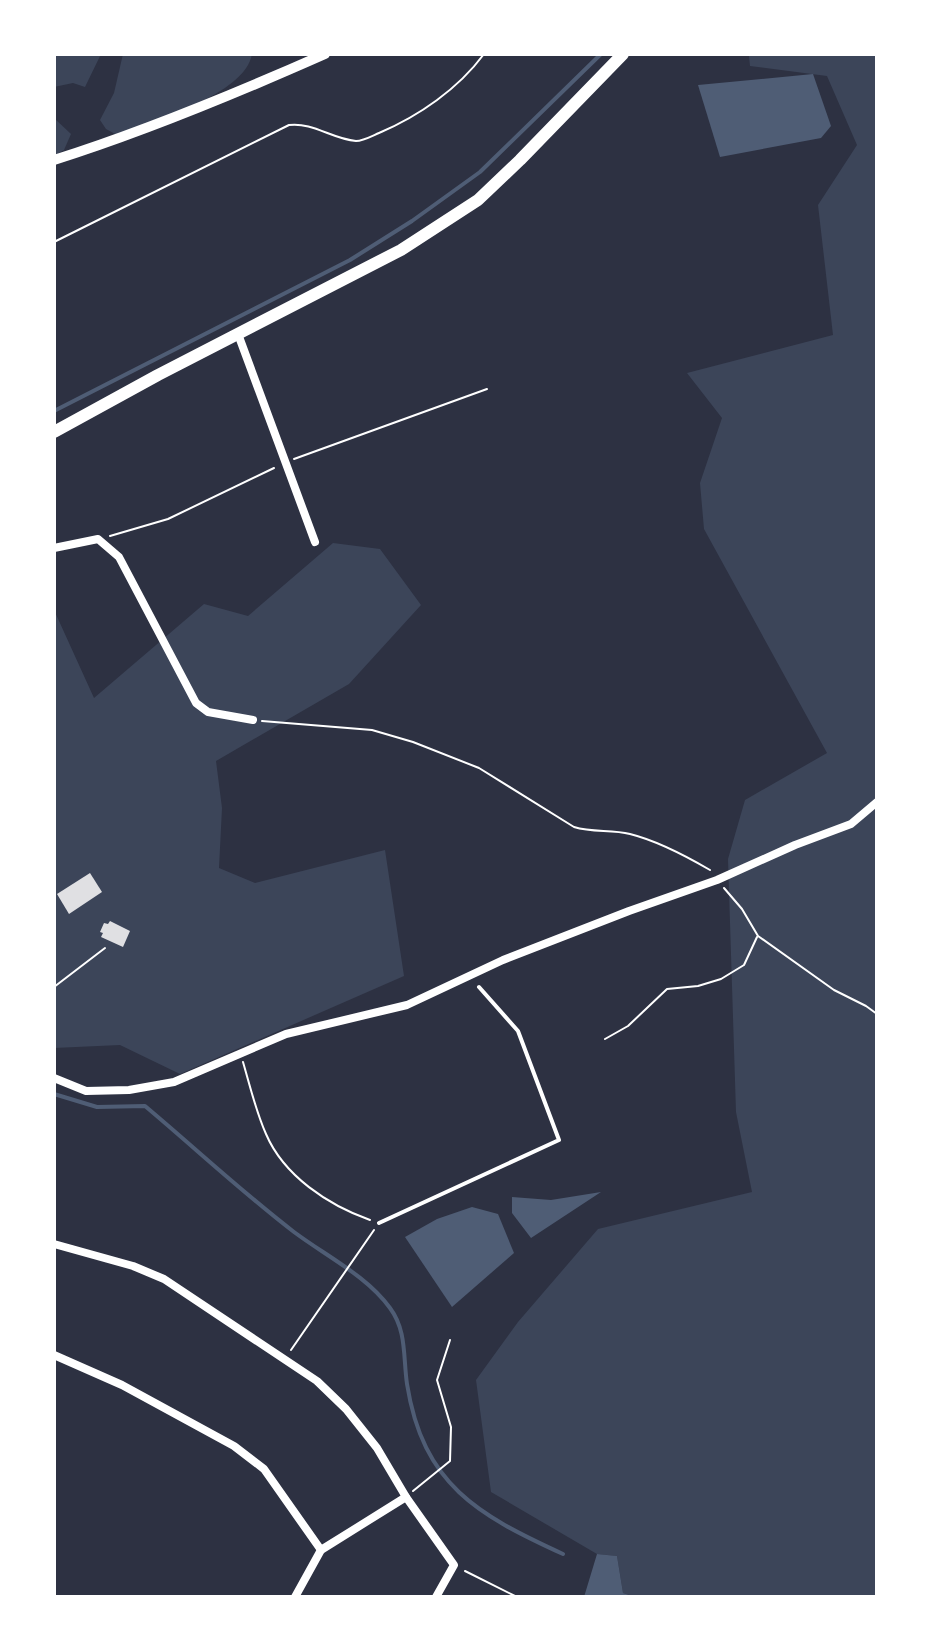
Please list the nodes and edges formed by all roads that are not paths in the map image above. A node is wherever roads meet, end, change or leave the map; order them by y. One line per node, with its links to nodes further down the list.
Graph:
1 (325, 54): 3 (street)
2 (623, 54): 4 (main road)
3 (54, 160)
4 (238, 334): 5 (main road); 6 (street)
5 (54, 432)
6 (315, 542)
7 (54, 548): 8 (street)
8 (253, 720)
9 (877, 802): 11 (street)
10 (479, 987): 12 (lane)
11 (54, 1078)
12 (379, 1223)
13 (54, 1244): 15 (street)
14 (54, 1355): 16 (street)
15 (406, 1497): 16 (street); 18 (street)
16 (321, 1550): 17 (street)
17 (295, 1597)
18 (436, 1597)

